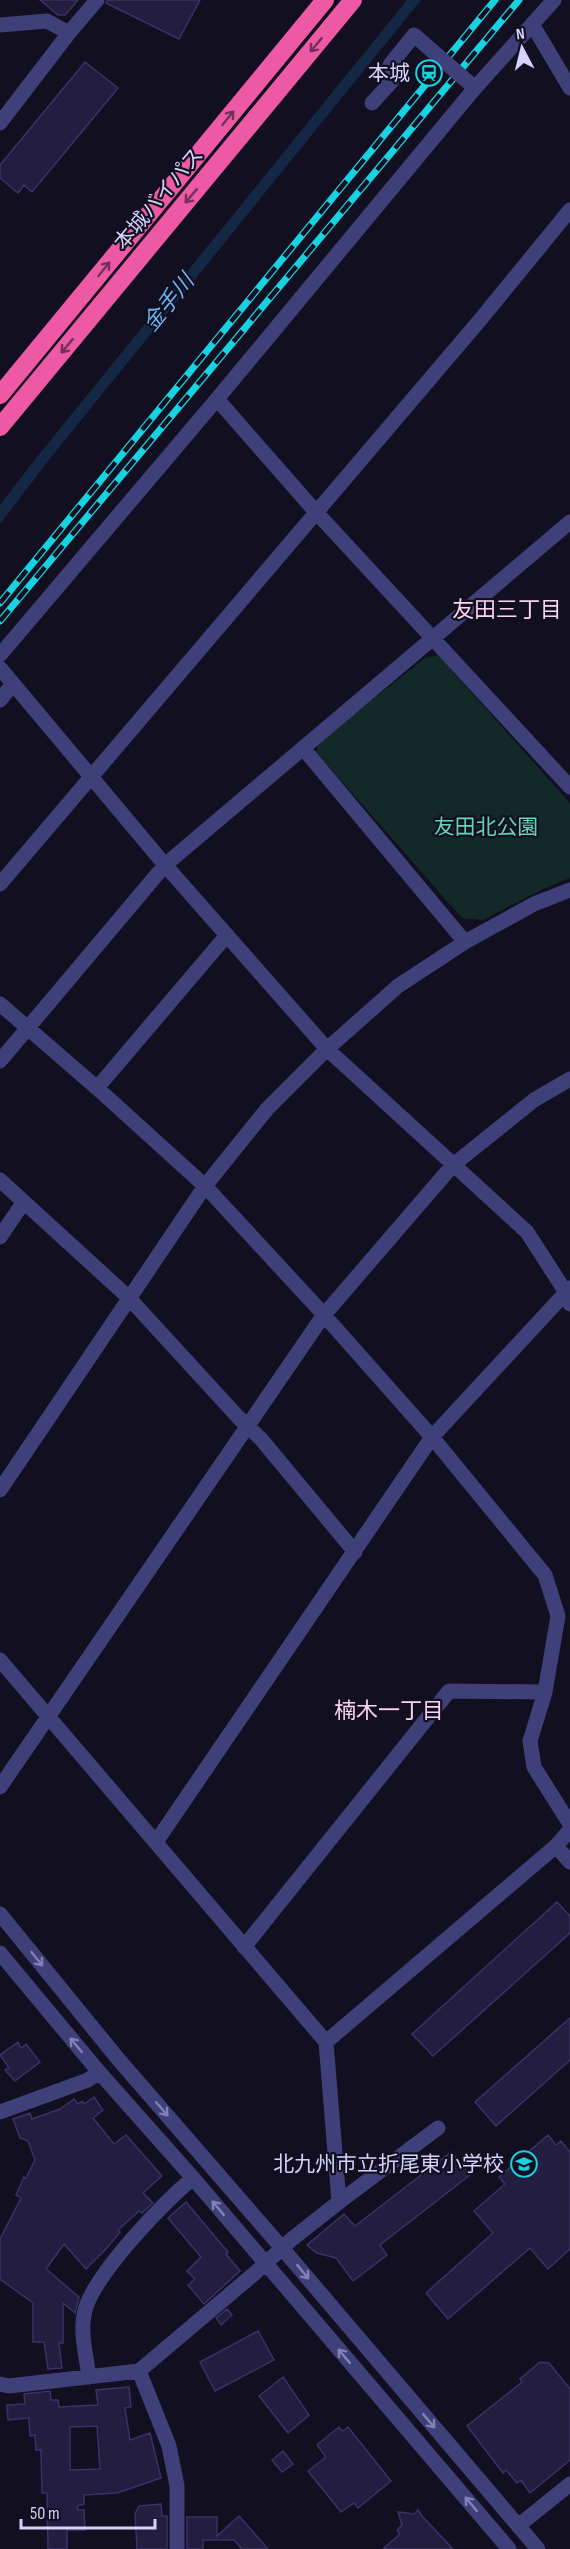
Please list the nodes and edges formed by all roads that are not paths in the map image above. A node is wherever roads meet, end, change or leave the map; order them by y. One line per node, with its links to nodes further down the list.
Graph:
1 (98, 0): 7 (street)
2 (325, 0): 13 (highway, 本城バイパス, one-way to 2)
3 (554, 0): 5 (street)
4 (346, 2): 15 (highway, 本城バイパス, one-way to 15)
5 (532, 24): 8 (street); 9 (street)
6 (0, 25): 7 (street)
7 (69, 33): 11 (street)
8 (475, 88): 10 (street, bridge); 14 (street)
9 (570, 88)
10 (372, 103)
11 (0, 123)
12 (570, 210): 16 (street)
13 (0, 395)
14 (217, 399): 16 (street); 19 (street)
15 (0, 427)
16 (315, 511): 18 (street); 24 (street)
17 (570, 522): 18 (street)
18 (433, 637): 23 (street); 25 (street)
19 (0, 655)
20 (0, 668): 21 (street)
21 (13, 684): 22 (street); 24 (street)
22 (0, 700)
23 (303, 748): 26 (street); 30 (street)
24 (92, 778): 26 (street); 27 (street)
25 (570, 787)
26 (165, 865): 29 (street); 32 (street)
27 (0, 884)
28 (570, 890): 30 (street)
29 (227, 935): 33 (street); 36 (street)
30 (465, 942): 33 (street)
31 (0, 1004): 32 (street)
32 (27, 1028): 34 (street); 36 (street)
33 (327, 1049): 37 (street); 39 (street)
34 (0, 1061)
35 (570, 1079): 37 (street)
36 (97, 1088): 39 (street)
37 (453, 1165): 42 (street); 44 (street)
38 (0, 1180): 40 (street)
39 (205, 1186): 43 (street); 44 (street)
40 (23, 1203): 41 (street); 43 (street)
41 (0, 1237)
42 (568, 1294): 46 (street)
43 (128, 1297): 45 (street); 47 (street)
44 (323, 1316): 45 (street); 46 (street)
45 (248, 1428): 48 (street); 51 (street)
46 (432, 1437): 48 (street); 50 (street)
47 (0, 1490)
48 (355, 1552): 55 (street)
49 (0, 1660): 51 (street)
50 (545, 1692): 53 (street); 59 (street)
51 (47, 1716): 52 (street); 55 (street)
52 (0, 1787)
53 (570, 1824)
54 (570, 1830): 56 (street)
55 (156, 1842): 59 (street)
56 (556, 1846): 57 (street); 61 (street)
57 (570, 1862)
58 (0, 1914): 67 (street, one-way to 67)
59 (244, 1947): 61 (street)
60 (0, 1953): 62 (street, one-way to 60)
61 (326, 2042): 66 (street)
62 (99, 2072): 63 (street); 65 (street)
63 (0, 2112)
64 (438, 2128): 66 (street)
65 (193, 2178): 68 (street, one-way to 65); 70 (street)
66 (339, 2202): 67 (street)
67 (282, 2248): 68 (street); 73 (street, one-way to 73)
68 (266, 2264): 69 (street); 75 (street, one-way to 68)
69 (139, 2371): 70 (street); 74 (street)
70 (89, 2377): 71 (street)
71 (3, 2388)
72 (570, 2484): 73 (street)
73 (518, 2526): 76 (street)
74 (177, 2549)
75 (509, 2549)
76 (538, 2549)

